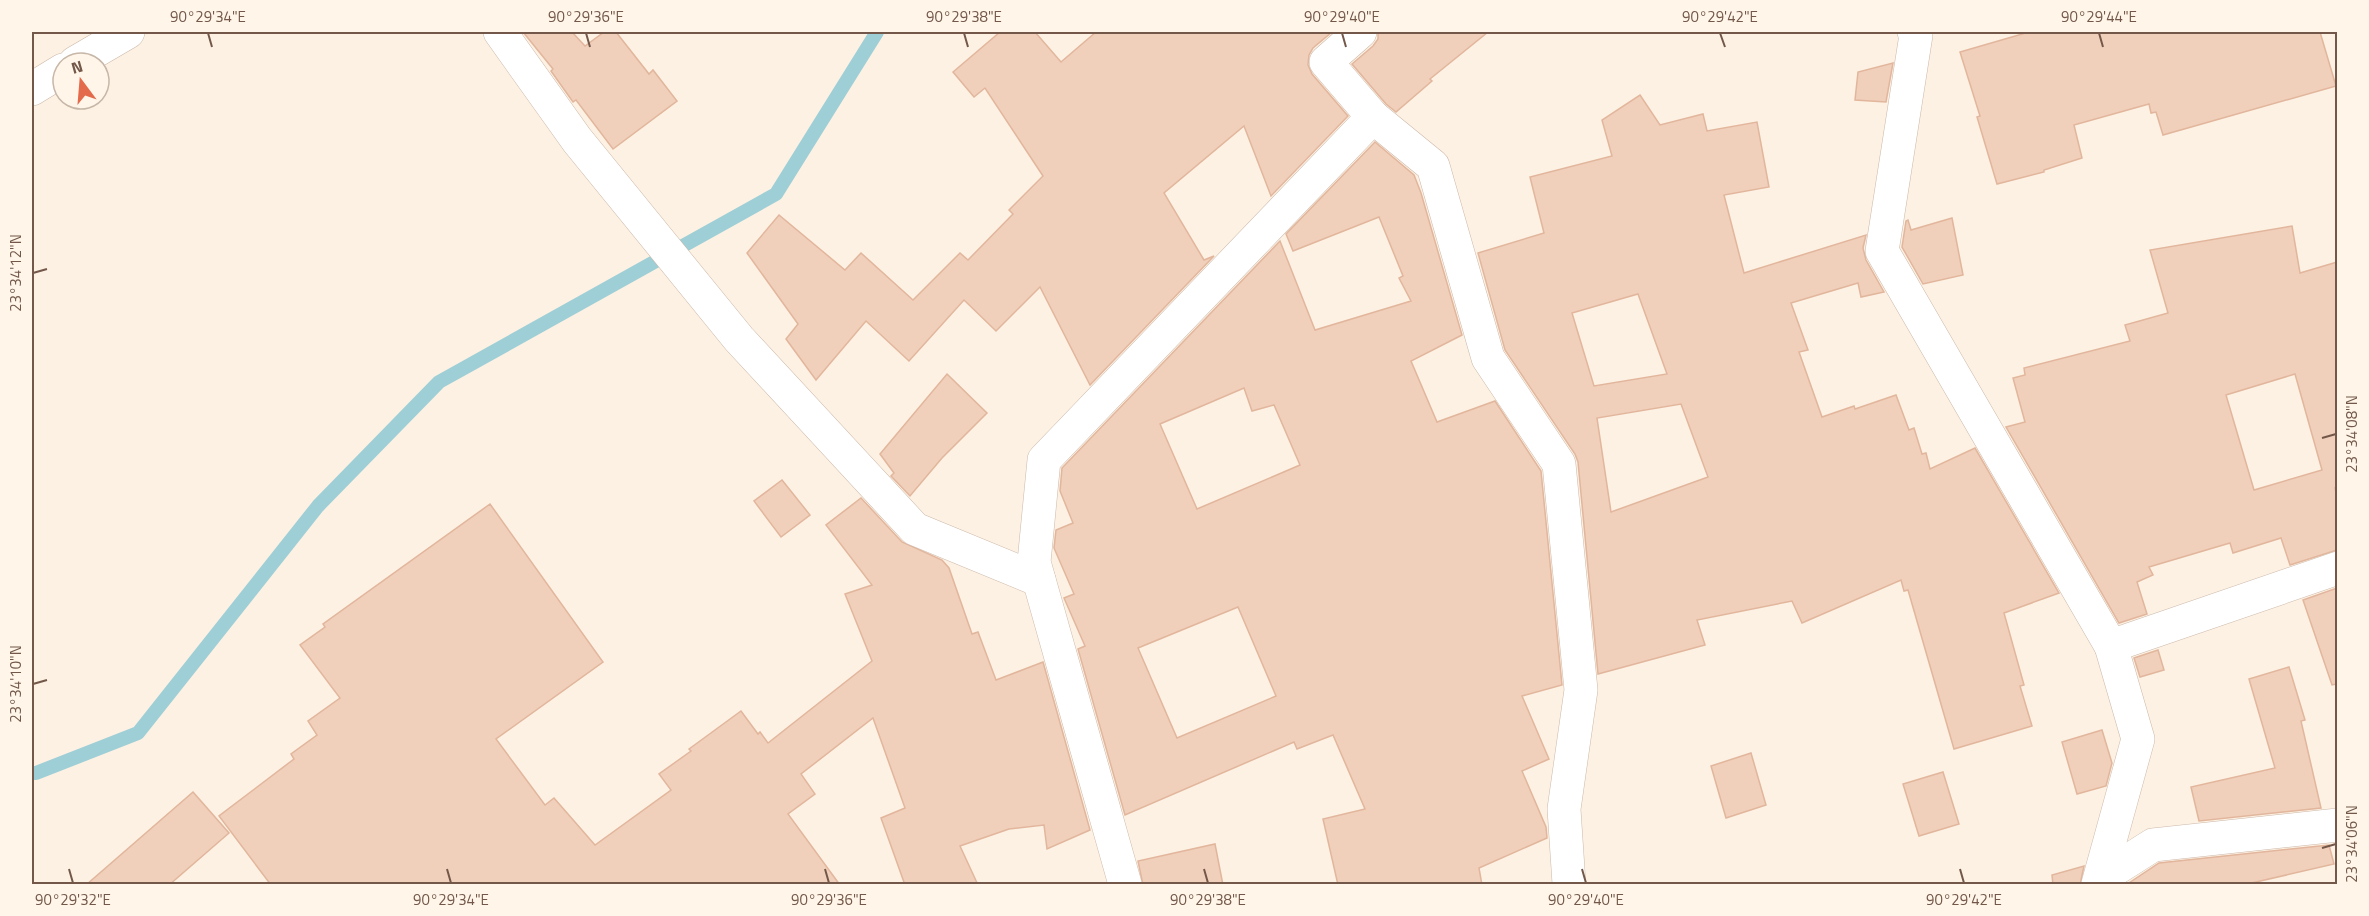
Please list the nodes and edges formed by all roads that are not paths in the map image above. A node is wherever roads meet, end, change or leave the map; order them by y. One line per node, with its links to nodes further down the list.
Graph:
1 (128, 32): 5 (street)
2 (500, 32): 10 (street)
3 (1360, 32): 8 (street)
4 (1914, 32): 11 (street)
5 (96, 51)
6 (51, 77): 7 (street)
7 (32, 89)
8 (1373, 117): 10 (street); 15 (street)
9 (2337, 568): 11 (street)
10 (1039, 580): 14 (street)
11 (2111, 646): 13 (street)
12 (2337, 825): 13 (street)
13 (2100, 881)
14 (1125, 885)
15 (1569, 885)

